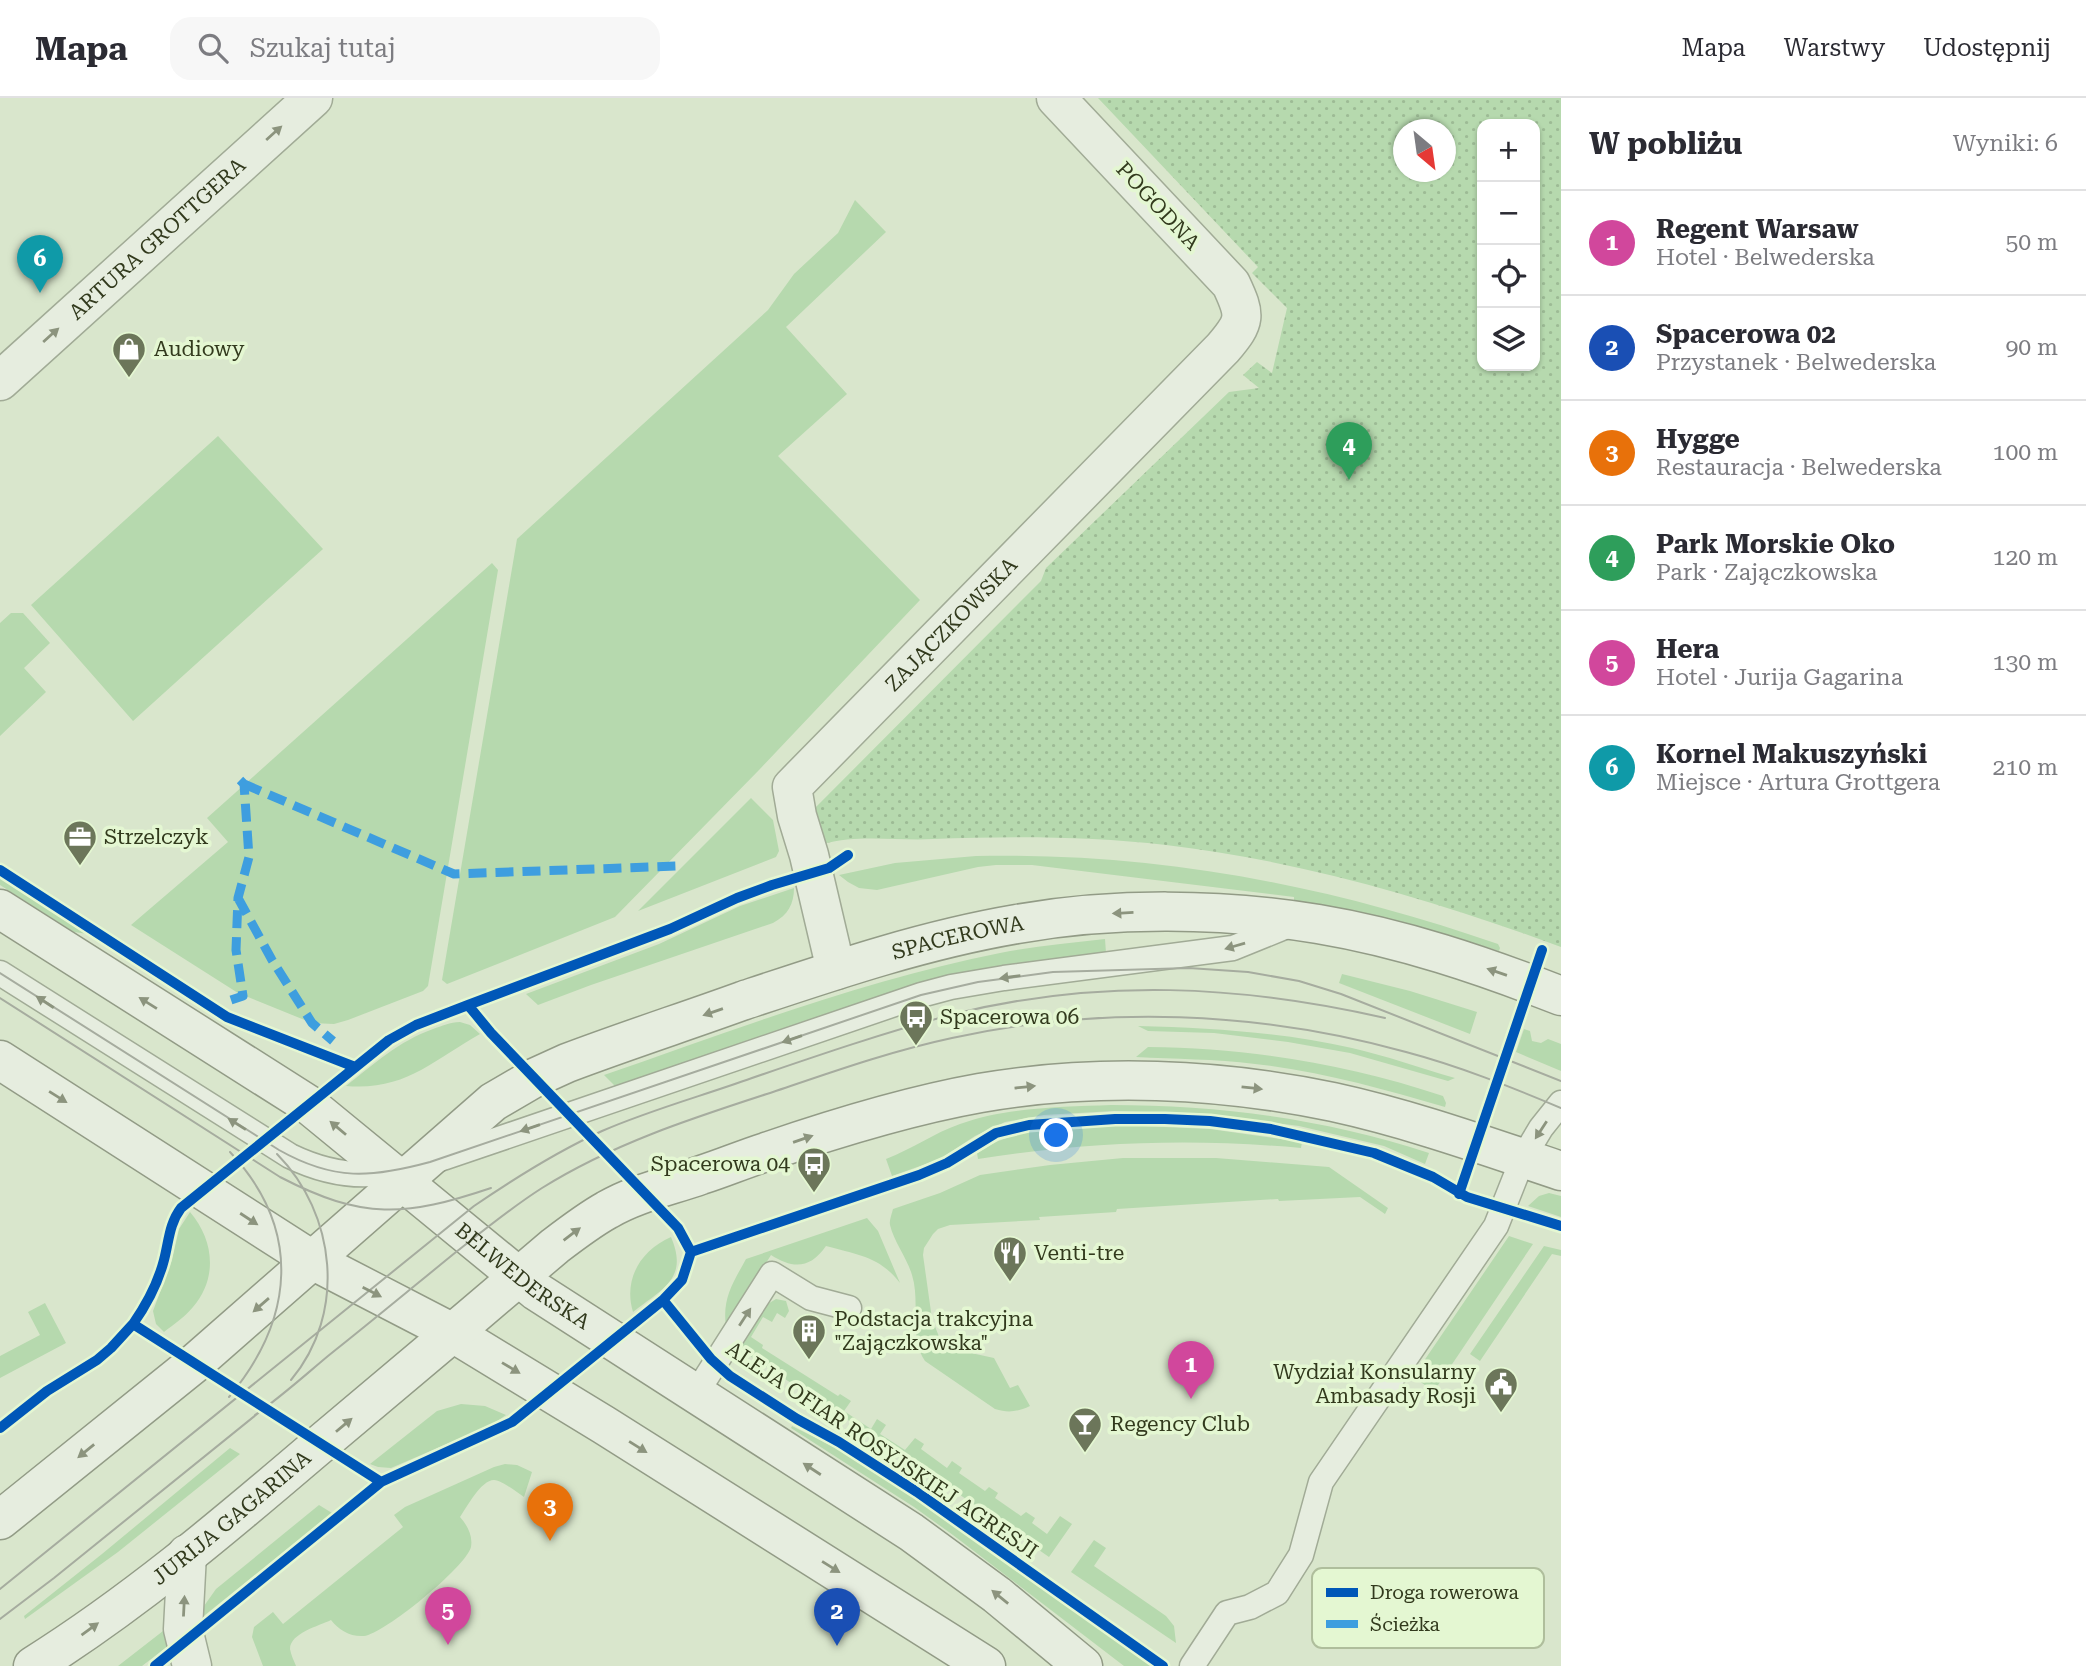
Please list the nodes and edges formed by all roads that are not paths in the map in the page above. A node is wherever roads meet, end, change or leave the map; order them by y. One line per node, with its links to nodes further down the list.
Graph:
1 (313, 98): 4 (main road, ARTURA GROTTGERA, one-way to 1)
2 (1056, 98): 3 (main road, POGODNA)
3 (1241, 323): 7 (main road, ZAJĄCZKOWSKA)
4 (0, 381)
5 (0, 909): 14 (main road, BELWEDERSKA, one-way to 5)
6 (1299, 922): 7 (main road, SPACEROWA, one-way to 7); 9 (main road, SPACEROWA, one-way to 6); 14 (lane, one-way to 14)
7 (836, 970): 14 (main road, SPACEROWA, one-way to 14)
8 (0, 973): 14 (lane, one-way to 8)
9 (1561, 996)
10 (0, 1060): 15 (main road, one-way to 15)
11 (1561, 1103): 12 (lane, one-way to 12)
12 (1522, 1158): 13 (main road); 16 (main road, one-way to 12); 26 (lane)
13 (1561, 1171)
14 (405, 1173): 15 (main road); 16 (main road, BELWEDERSKA)
15 (312, 1260): 18 (main road, one-way to 18); 20 (main road, one-way to 20)
16 (519, 1277): 18 (main road, JURIJA GAGARINA); 19 (main road, BELWEDERSKA)
17 (849, 1308): 19 (lane, one-way to 17)
18 (453, 1333): 21 (main road, JURIJA GAGARINA, one-way to 18); 24 (main road, one-way to 24)
19 (695, 1395): 25 (main road, BELWEDERSKA, one-way to 19)
20 (0, 1520)
21 (187, 1554): 22 (main road, JURIJA GAGARINA, one-way to 21); 23 (main road, one-way to 21)
22 (33, 1666)
23 (192, 1666)
24 (986, 1666)
25 (1083, 1666)
26 (1192, 1666)

